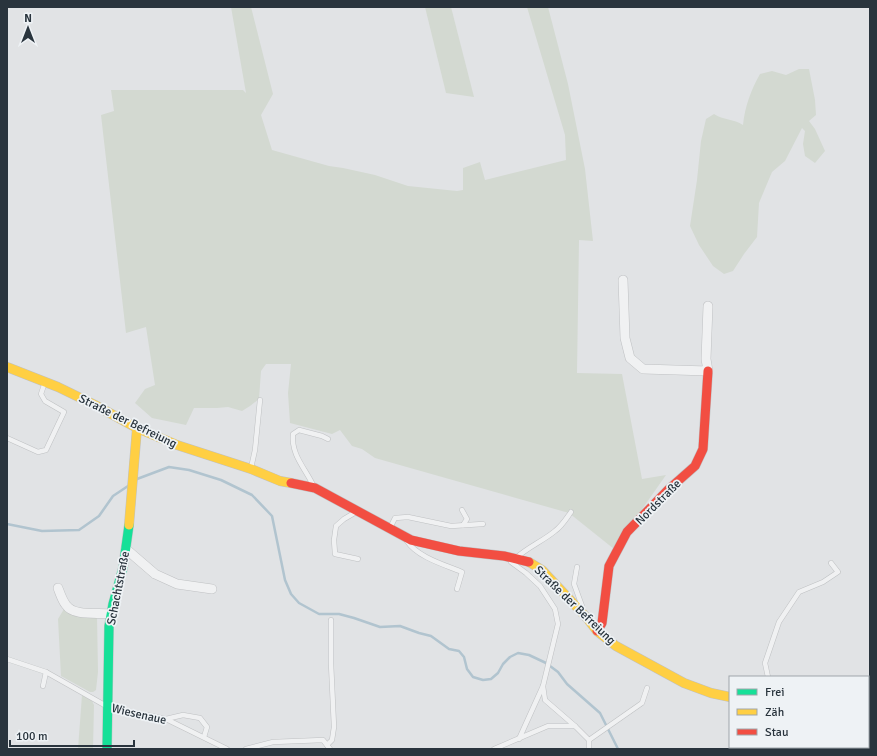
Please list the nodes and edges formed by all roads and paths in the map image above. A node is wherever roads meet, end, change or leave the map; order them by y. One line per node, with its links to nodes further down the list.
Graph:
1 (623, 280): 4 (street)
2 (708, 306): 4 (street)
3 (7, 367): 5 (street, Straße der Befreiung)
4 (708, 371): 31 (street, Nordstraße)
5 (45, 382): 7 (street, Straße der Befreiung); 8 (lane)
6 (260, 400): 10 (lane)
7 (137, 428): 10 (street, Straße der Befreiung); 19 (street, Schachtstraße)
8 (7, 438)
9 (328, 439): 11 (lane)
10 (251, 469): 11 (street, Straße der Befreiung)
11 (315, 488): 13 (street, Straße der Befreiung)
12 (462, 510): 16 (lane)
13 (357, 512): 17 (street, Straße der Befreiung); 22 (lane)
14 (571, 512): 21 (lane)
15 (483, 524): 16 (lane)
16 (463, 525): 17 (lane)
17 (389, 529): 18 (street, Straße der Befreiung)
18 (403, 536): 20 (street, Straße der Befreiung); 27 (lane)
19 (126, 549): 26 (street); 28 (street, Schachtstraße)
20 (504, 556): 21 (street, Straße der Befreiung); 36 (lane)
21 (516, 558): 29 (street, Straße der Befreiung)
22 (358, 559)
23 (831, 563): 34 (lane)
24 (577, 567): 29 (lane)
25 (58, 588): 28 (street)
26 (212, 589)
27 (457, 589)
28 (111, 614): 39 (street, Schachtstraße)
29 (584, 614): 31 (street, Straße der Befreiung)
30 (331, 620): 45 (lane)
31 (597, 631): 38 (street, Straße der Befreiung)
32 (7, 658): 33 (lane, Wiesenaue)
33 (46, 672): 35 (lane); 39 (lane, Wiesenaue)
34 (768, 676)
35 (44, 686)
36 (543, 686): 41 (lane); 43 (lane)
37 (647, 688): 44 (lane)
38 (729, 697)
39 (108, 707): 40 (lane, Wiesenaue); 46 (street, Schachtstraße)
40 (166, 719): 42 (lane, Wiesenaue); 42 (lane)
41 (575, 726): 43 (lane); 44 (lane)
42 (204, 737): 47 (lane, Wiesenaue)
43 (519, 739): 49 (lane)
44 (589, 740): 50 (lane)
45 (329, 747): 48 (lane)
46 (108, 749)
47 (227, 749)
48 (246, 749)
49 (494, 749)
50 (589, 749)

